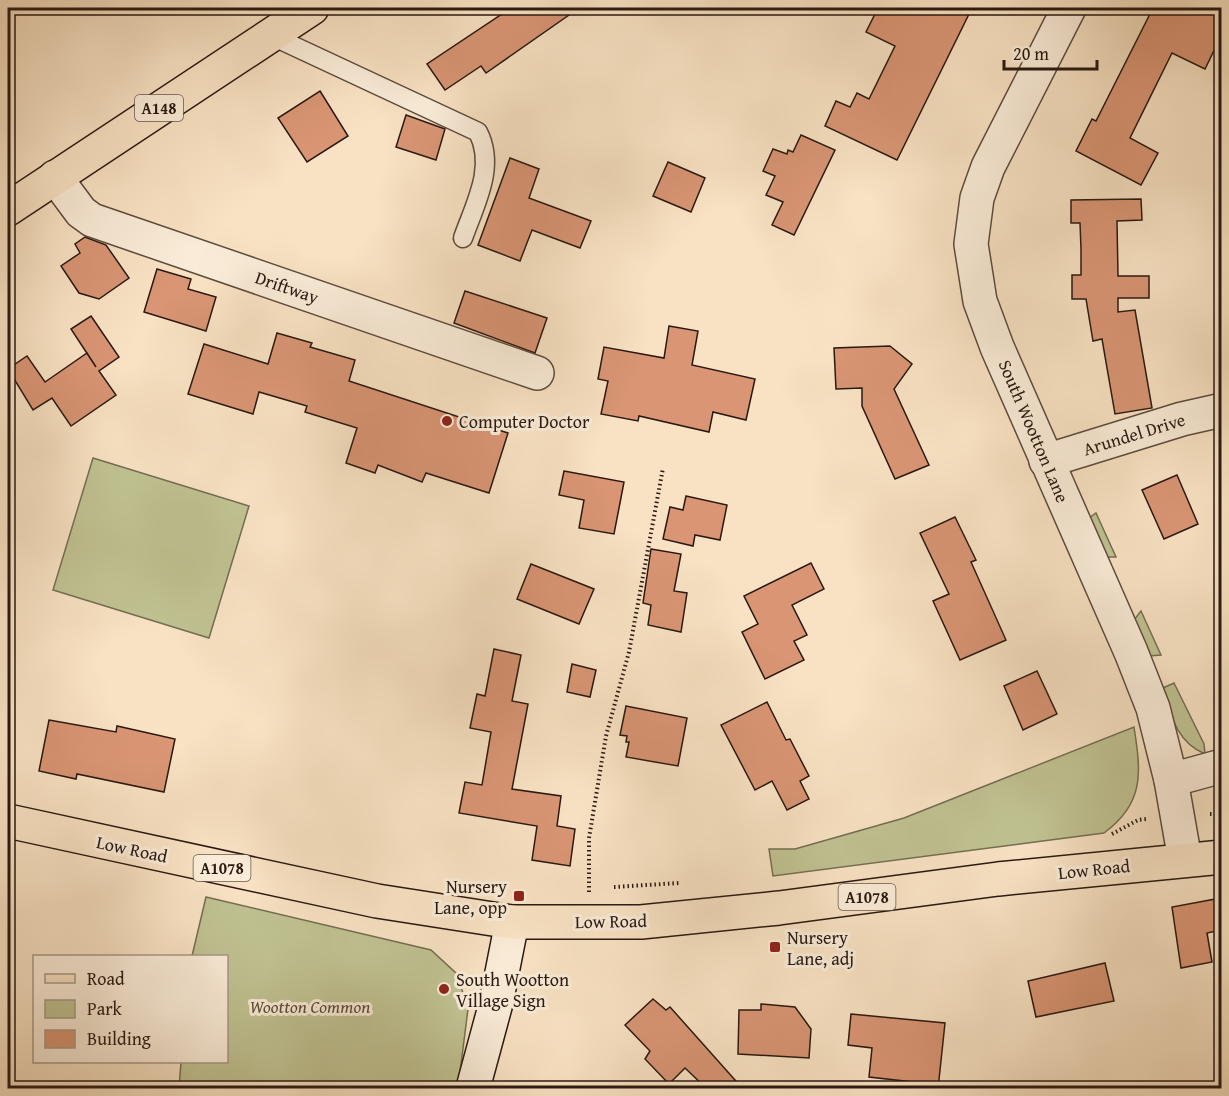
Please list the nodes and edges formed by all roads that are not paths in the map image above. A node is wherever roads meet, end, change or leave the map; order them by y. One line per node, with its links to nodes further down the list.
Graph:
1 (312, 8): 3 (main road, A148)
2 (1069, 8): 9 (street, South Wootton Lane)
3 (270, 35): 4 (main road, A148); 6 (lane)
4 (55, 177): 5 (main road, A148); 7 (street, Driftway)
5 (8, 209)
6 (463, 238)
7 (537, 373)
8 (1221, 410): 9 (street, Arundel Drive)
9 (1046, 461): 11 (street, South Wootton Lane)
10 (1221, 766): 11 (street)
11 (1171, 780): 14 (street, South Wootton Lane)
12 (8, 821): 15 (main road, Low Road / A1078)
13 (1221, 857): 14 (main road, Low Road / A1078)
14 (1185, 860): 15 (main road, Low Road / A1078)
15 (512, 922): 16 (street)
16 (473, 1089)

